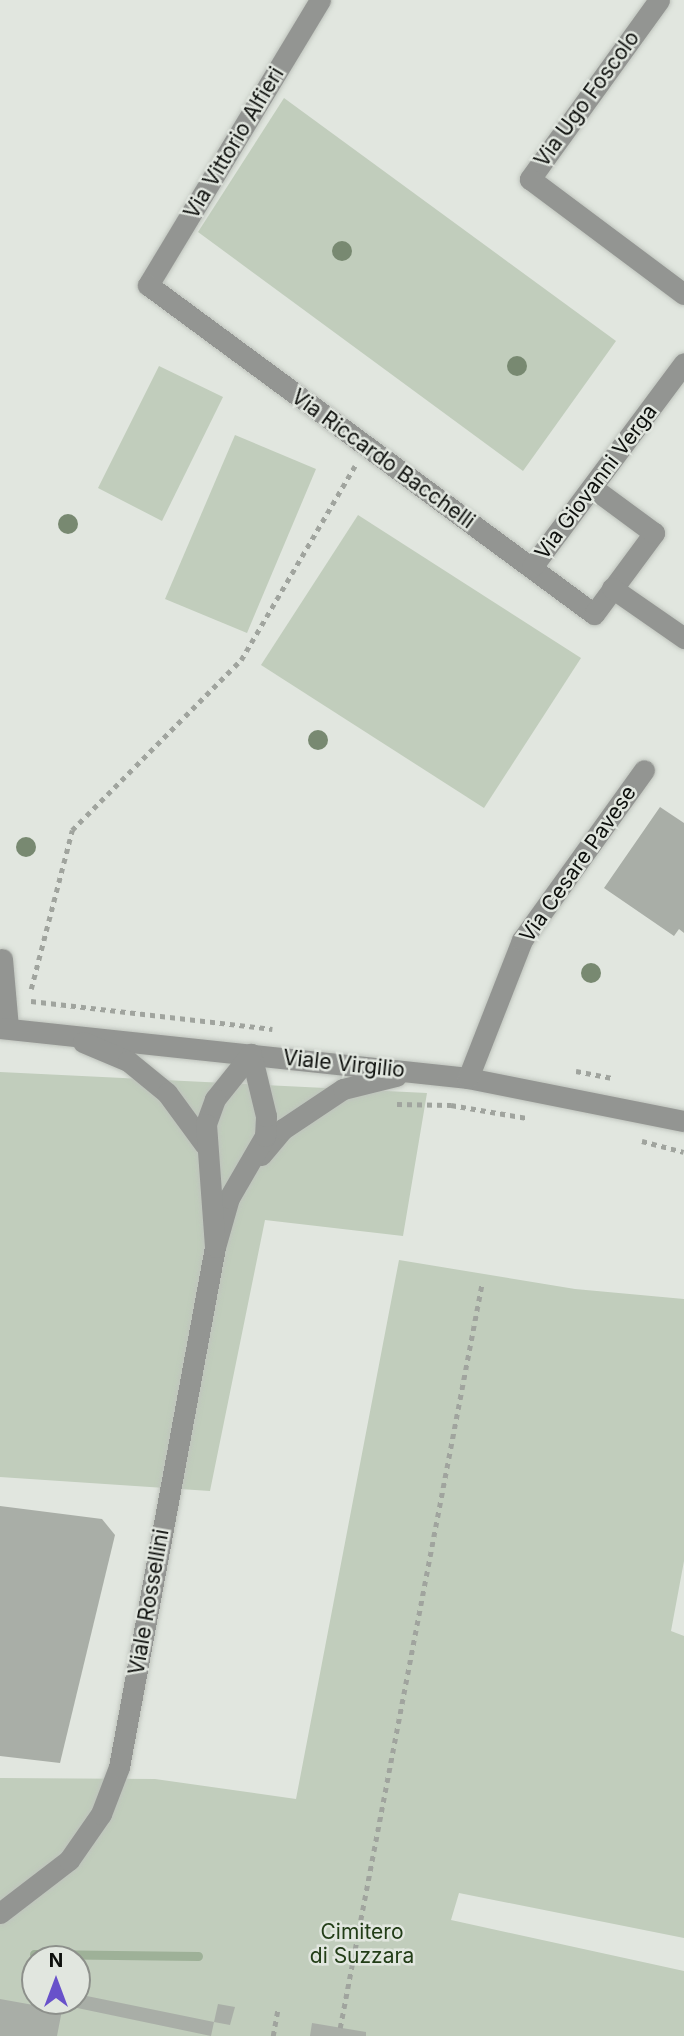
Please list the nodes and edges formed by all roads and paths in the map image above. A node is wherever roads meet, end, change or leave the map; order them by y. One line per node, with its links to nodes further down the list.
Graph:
1 (320, 0): 3 (street, Via Vittorio Alfieri)
2 (659, 0): 4 (street, Via Ugo Foscolo)
3 (148, 285): 6 (street, Via Riccardo Bacchelli)
4 (684, 294)
5 (684, 363): 7 (street, Via Giovanni Verga)
6 (366, 448): 8 (street, Via Riccardo Bacchelli); 13 (path)
7 (593, 488): 8 (street, Via Giovanni Verga); 9 (street)
8 (532, 567): 9 (street, Via Riccardo Bacchelli)
9 (612, 588): 10 (street)
10 (684, 638)
11 (645, 770): 17 (street, Via Cesare Pavese)
12 (2, 959): 13 (street)
13 (10, 1028): 14 (street, Viale Virgilio)
14 (61, 1033): 15 (street, Viale Virgilio); 19 (street)
15 (251, 1054): 16 (street, Viale Virgilio); 19 (street); 20 (street)
16 (412, 1072): 17 (street, Viale Virgilio); 20 (street)
17 (468, 1078): 18 (street, Viale Virgilio)
18 (684, 1121)
19 (208, 1150): 21 (street)
20 (251, 1167): 21 (street)
21 (215, 1247): 23 (street, Viale Rossellini)
22 (482, 1283): 25 (path)
23 (0, 1913)
24 (278, 2009): 26 (path)
25 (340, 2028)
26 (273, 2036)

